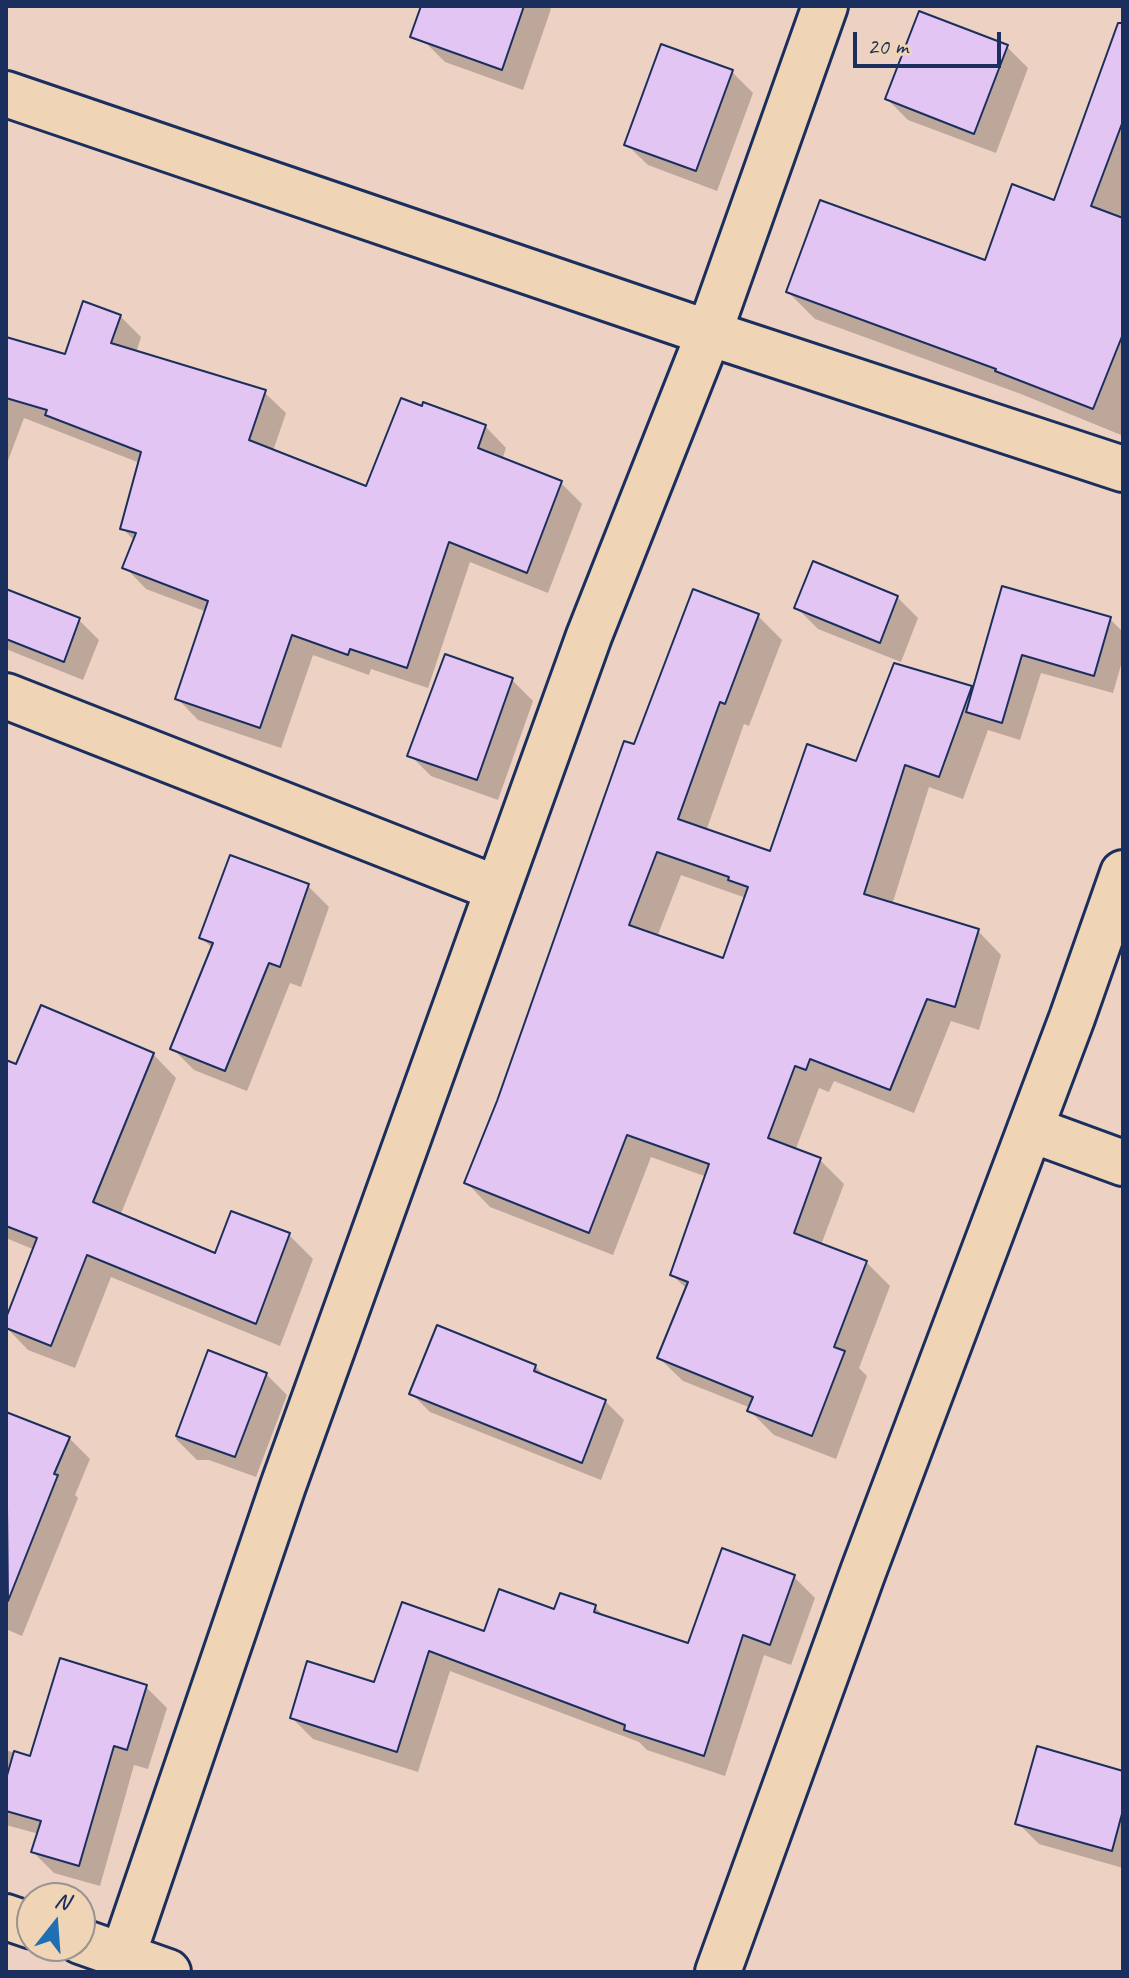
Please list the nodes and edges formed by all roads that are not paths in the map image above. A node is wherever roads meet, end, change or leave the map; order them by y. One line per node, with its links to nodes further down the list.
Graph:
1 (825, 6): 3 (street)
2 (6, 94): 3 (street)
3 (709, 333): 4 (street); 7 (street)
4 (1123, 469)
5 (7, 700): 7 (street)
6 (1123, 873): 8 (street)
7 (498, 889): 11 (street)
8 (1030, 1129): 9 (street); 13 (street)
9 (1123, 1163)
10 (96, 1946): 11 (street)
11 (123, 1955): 12 (street)
12 (168, 1972)
13 (718, 1972)

